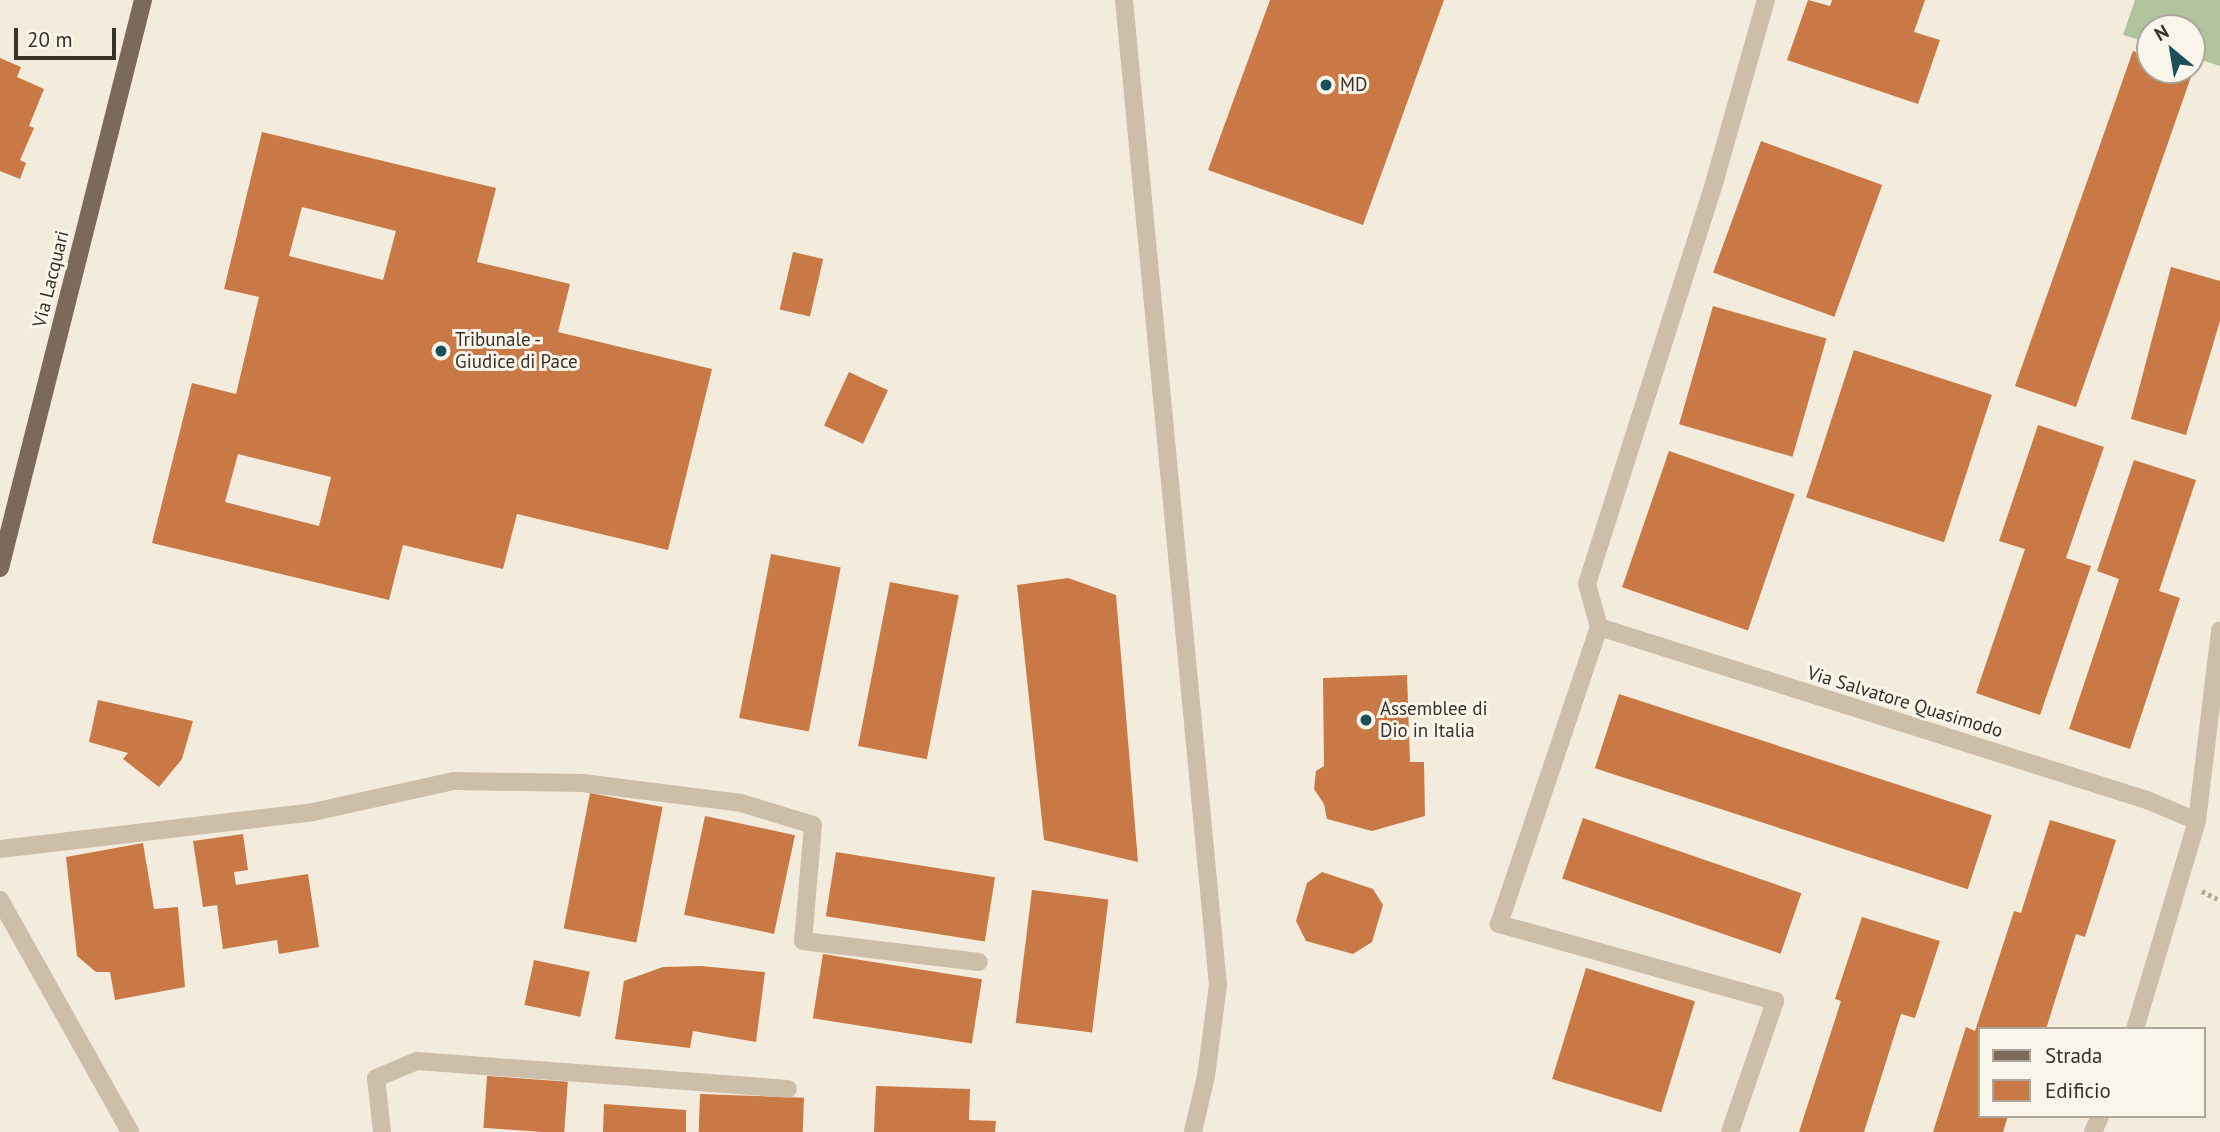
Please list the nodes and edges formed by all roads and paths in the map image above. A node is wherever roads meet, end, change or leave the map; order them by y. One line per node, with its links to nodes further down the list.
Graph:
1 (143, 0): 4 (main road, Via Lacquari)
2 (1124, 0): 15 (street)
3 (1766, 0): 5 (street)
4 (0, 568)
5 (1599, 627): 7 (street, Via Salvatore Quasimodo); 16 (street)
6 (2220, 630): 7 (street)
7 (2197, 821): 11 (street)
8 (0, 849): 10 (street)
9 (0, 900): 13 (street)
10 (979, 962)
11 (2135, 1027)
12 (788, 1089): 14 (street)
13 (130, 1132)
14 (382, 1132)
15 (1193, 1132)
16 (1730, 1132)

